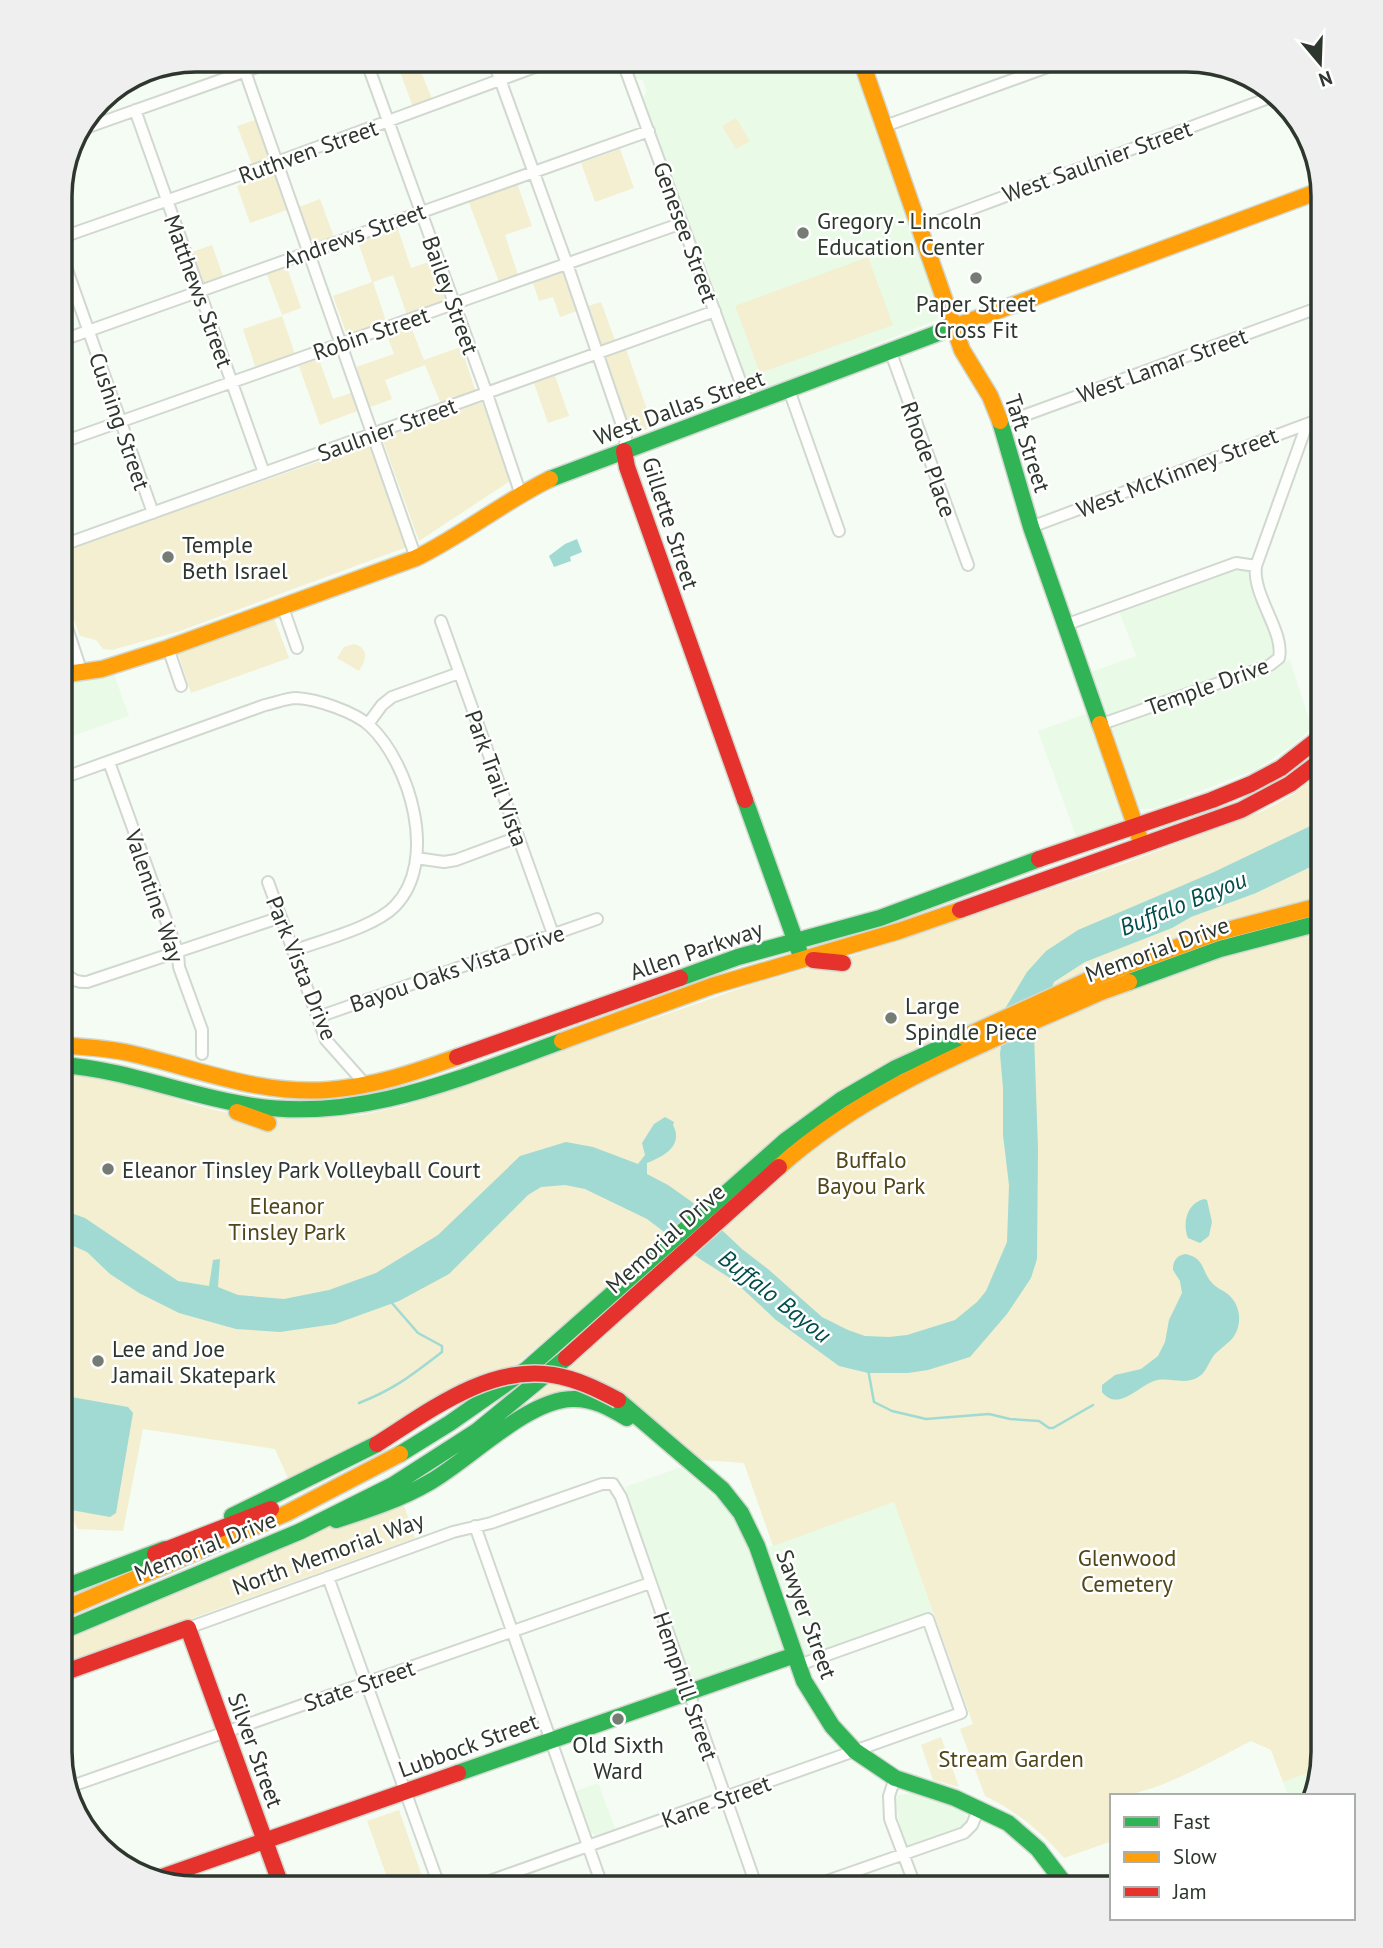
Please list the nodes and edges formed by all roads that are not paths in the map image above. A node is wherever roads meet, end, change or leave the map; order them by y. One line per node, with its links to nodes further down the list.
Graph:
1 (226, 72): 11 (street)
2 (245, 72): 16 (street)
3 (370, 72): 12 (street, Bailey Street)
4 (497, 72): 9 (street, Gillette Street)
5 (520, 72): 9 (street, Ruthven Street)
6 (627, 72): 15 (street, Genesee Street)
7 (865, 72): 14 (main road, Taft Street)
8 (1034, 72): 14 (street)
9 (500, 79): 12 (street, Ruthven Street); 17 (street, Gillette Street)
10 (1265, 99): 22 (street, West Saulnier Street)
11 (135, 110): 13 (street); 19 (street, Matthews Street)
12 (388, 122): 16 (street, Ruthven Street); 20 (street, Bailey Street)
13 (94, 125)
14 (885, 126): 22 (main road, Taft Street)
15 (649, 131): 17 (street, Andrews Street); 21 (street, Genesee Street)
16 (277, 162): 19 (street, Ruthven Street); 24 (street)
17 (533, 172): 20 (street, Andrews Street); 25 (street, Gillette Street)
18 (1311, 194): 31 (main road, West Dallas Street)
19 (167, 201): 23 (street, Ruthven Street); 27 (street, Matthews Street)
20 (421, 211): 24 (street, Andrews Street); 28 (street, Bailey Street)
21 (682, 223): 25 (street, Robin Street); 29 (street, Genesee Street)
22 (920, 228): 31 (main road, Taft Street)
23 (72, 234)
24 (309, 252): 27 (street, Andrews Street); 34 (street)
25 (567, 264): 28 (street, Robin Street); 36 (street, Gillette Street)
26 (72, 285): 32 (street, Cushing Street)
27 (199, 290): 32 (street, Andrews Street); 37 (street, Matthews Street)
28 (455, 304): 34 (street, Robin Street); 39 (street, Bailey Street)
29 (715, 311): 36 (street, Saulnier Street); 40 (street, Genesee Street)
30 (1311, 311): 43 (street, West Lamar Street)
31 (954, 328): 35 (main road, West Dallas Street); 43 (main road, Taft Street)
32 (88, 331): 33 (street, Andrews Street); 41 (street, Cushing Street)
33 (72, 337)
34 (341, 344): 37 (street, Robin Street); 45 (street)
35 (891, 353): 38 (main road, West Dallas Street); 55 (street, Rhode Place)
36 (597, 354): 39 (street, Saulnier Street); 47 (street, Gillette Street)
37 (232, 382): 41 (street, Robin Street); 48 (street, Matthews Street)
38 (789, 390): 40 (main road, West Dallas Street); 52 (street)
39 (487, 394): 45 (street, Saulnier Street); 49 (street, Bailey Street)
40 (750, 405): 47 (main road, West Dallas Street)
41 (121, 422): 46 (street, Robin Street); 50 (street, Cushing Street)
42 (1311, 423): 44 (street, West McKinney Street)
43 (1001, 424): 51 (main road, Taft Street)
44 (1307, 424): 51 (street, West McKinney Street); 56 (street, Temple Drive)
45 (373, 434): 48 (street, Saulnier Street); 54 (street)
46 (72, 439)
47 (625, 451): 49 (main road, West Dallas Street); 83 (main road, Gillette Street)
48 (264, 473): 50 (street, Saulnier Street)
49 (520, 492): 54 (main road, West Dallas Street)
50 (153, 513): 53 (street, Saulnier Street)
51 (1031, 527): 59 (main road, Taft Street)
52 (839, 531)
53 (72, 542)
54 (416, 558): 57 (main road, West Dallas Street)
55 (968, 565)
56 (1256, 566): 59 (street); 68 (street, Temple Drive)
57 (282, 606): 61 (main road, West Dallas Street); 62 (street)
58 (441, 621): 64 (street, Park Trail Vista)
59 (1065, 625): 68 (main road, Taft Street)
60 (72, 643): 63 (street)
61 (168, 648): 63 (main road, West Dallas Street); 66 (street)
62 (297, 648)
63 (82, 673): 65 (main road, West Dallas Street)
64 (460, 673): 67 (street); 74 (street, Park Trail Vista)
65 (72, 674)
66 (181, 686)
67 (368, 724): 70 (street); 76 (street)
68 (1099, 724): 73 (main road, Taft Street)
69 (1311, 745): 73 (main road, Allen Parkway)
70 (108, 762): 72 (street); 85 (street, Valentine Way)
71 (1311, 770): 75 (main road, Allen Parkway)
72 (72, 775)
73 (1136, 826): 75 (main road, Taft Street); 83 (main road, Allen Parkway)
74 (518, 837): 76 (street); 82 (street, Park Trail Vista)
75 (1142, 845): 86 (main road, Allen Parkway)
76 (416, 858): 84 (street)
77 (268, 882): 79 (street, Park Vista Drive)
78 (1311, 908): 96 (main road, Memorial Drive)
79 (281, 917): 84 (street, Park Vista Drive); 85 (street)
80 (597, 919): 82 (street, Bayou Oaks Vista Drive)
81 (1311, 925): 96 (main road, Memorial Drive)
82 (553, 934): 89 (street, Bayou Oaks Vista Drive)
83 (795, 941): 86 (main road, Gillette Street); 94 (main road, Allen Parkway)
84 (293, 950): 89 (street, Park Vista Drive)
85 (178, 953): 88 (street); 91 (street, Valentine Way)
86 (802, 959): 87 (main road); 93 (main road, Allen Parkway)
87 (843, 963)
88 (72, 978)
89 (318, 1017): 94 (street, Park Vista Drive)
90 (72, 1046): 94 (main road, Allen Parkway)
91 (202, 1054)
92 (72, 1066): 93 (main road, Allen Parkway)
93 (163, 1083): 95 (main road)
94 (366, 1085)
95 (268, 1123)
96 (744, 1186): 97 (main road, Memorial Drive)
97 (645, 1277): 99 (main road, Memorial Drive); 102 (main road, Memorial Drive)
98 (684, 1457): 102 (main road, Sawyer Street); 103 (main road, Sawyer Street, bridge); 111 (main road, Sawyer Street)
99 (353, 1480): 103 (main road); 107 (main road, Memorial Drive)
100 (613, 1484): 101 (street, North Memorial Way); 105 (street, Hemphill Street)
101 (475, 1527): 104 (street, North Memorial Way); 110 (street)
102 (301, 1531): 108 (main road, Memorial Drive)
103 (155, 1554): 106 (main road)
104 (328, 1577): 109 (street, North Memorial Way); 113 (street)
105 (650, 1583): 110 (street, State Street); 114 (street, Hemphill Street)
106 (72, 1585)
107 (72, 1606)
108 (72, 1627)
109 (188, 1628): 112 (main road, North Memorial Way); 116 (main road, Silver Street)
110 (512, 1632): 113 (street, State Street); 117 (street)
111 (797, 1660): 114 (main road, Lubbock Street); 115 (street, Lubbock Street); 118 (main road, Sawyer Street)
112 (72, 1670)
113 (366, 1683): 116 (street, State Street); 121 (street)
114 (689, 1691): 117 (main road, Lubbock Street); 122 (street, Hemphill Street)
115 (961, 1713): 118 (street, Kane Street)
116 (226, 1732): 120 (street, State Street); 124 (main road, Silver Street)
117 (551, 1740): 121 (main road, Lubbock Street); 125 (street)
118 (855, 1751): 119 (main road, Sawyer Street); 122 (street, Kane Street)
119 (895, 1779): 123 (main road, Sawyer Street); 126 (street)
120 (76, 1784)
121 (405, 1791): 124 (main road, Lubbock Street); 129 (street)
122 (725, 1797): 125 (street, Kane Street); 132 (street, Hemphill Street)
123 (979, 1808): 126 (street); 135 (main road, Sawyer Street)
124 (265, 1841): 127 (main road, Lubbock Street); 128 (main road, Silver Street)
125 (588, 1846): 130 (street, Kane Street); 131 (street)
126 (904, 1854): 133 (street); 134 (street)
127 (172, 1873)
128 (278, 1876)
129 (436, 1876)
130 (504, 1876)
131 (599, 1876)
132 (754, 1876)
133 (841, 1876)
134 (912, 1876)
135 (1060, 1876)

